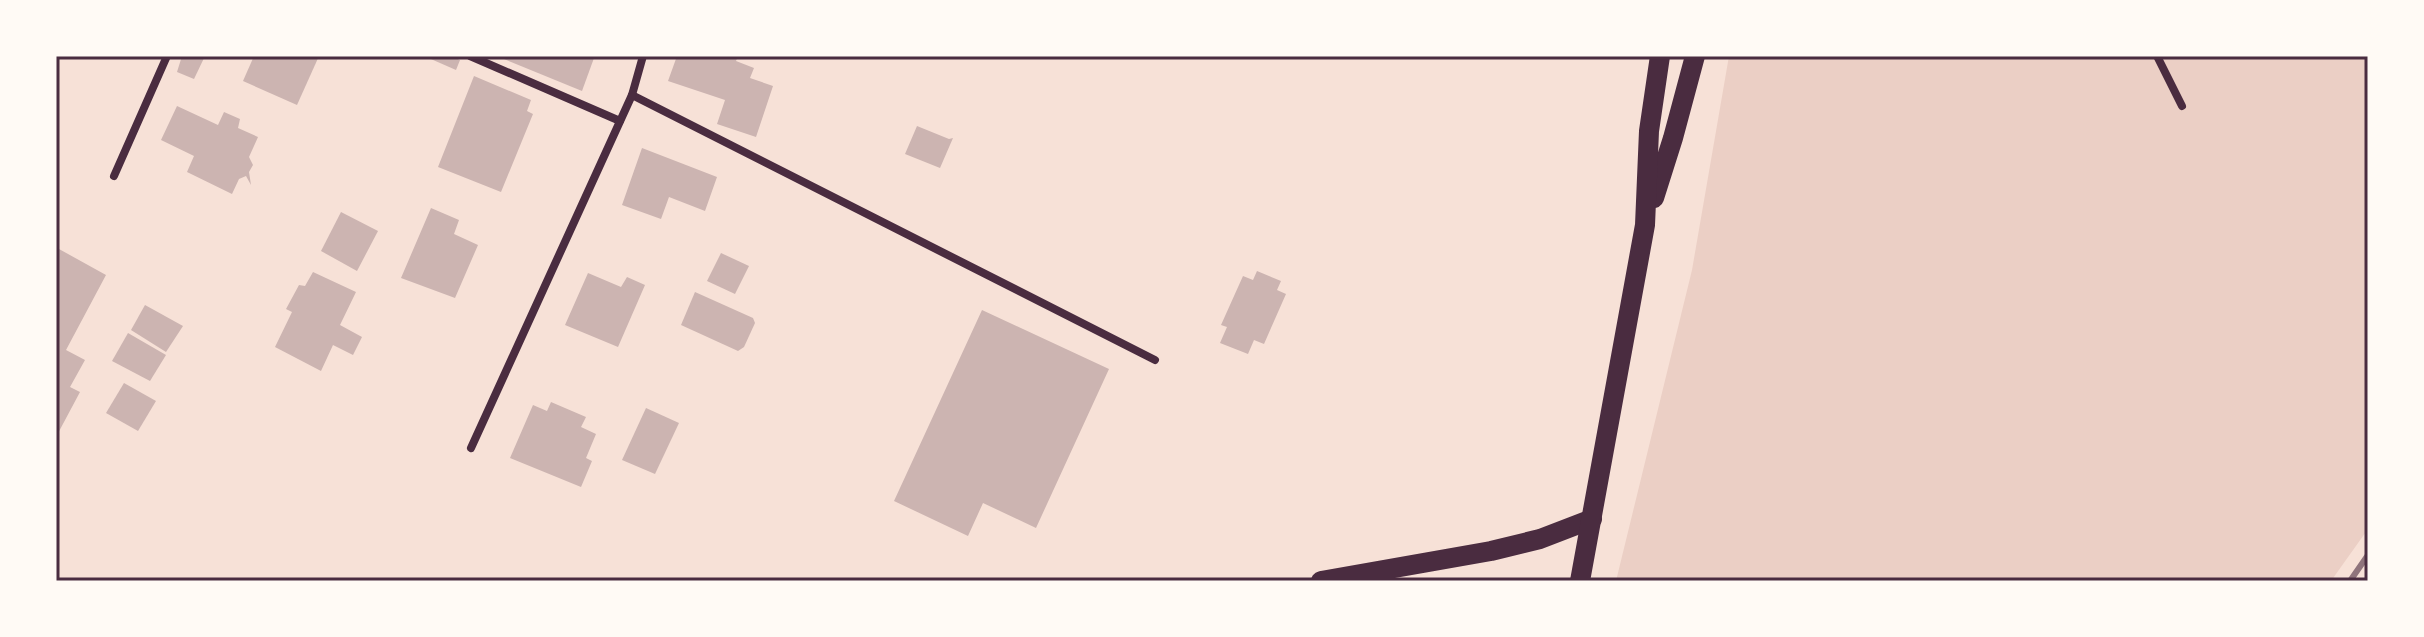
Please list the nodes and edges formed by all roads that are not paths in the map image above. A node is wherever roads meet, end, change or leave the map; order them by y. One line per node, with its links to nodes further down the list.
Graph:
1 (167, 56): 10 (street)
2 (470, 56): 9 (street)
3 (643, 56): 7 (street)
4 (1660, 56): 11 (main road)
5 (1695, 56): 11 (main road)
6 (2157, 56): 8 (street)
7 (632, 95): 9 (street); 12 (street)
8 (2182, 106)
9 (620, 121): 13 (street)
10 (114, 176)
11 (1645, 225): 14 (main road)
12 (1155, 360)
13 (471, 448)
14 (1592, 519): 15 (main road); 16 (main road)
15 (1321, 581)
16 (1580, 581)

